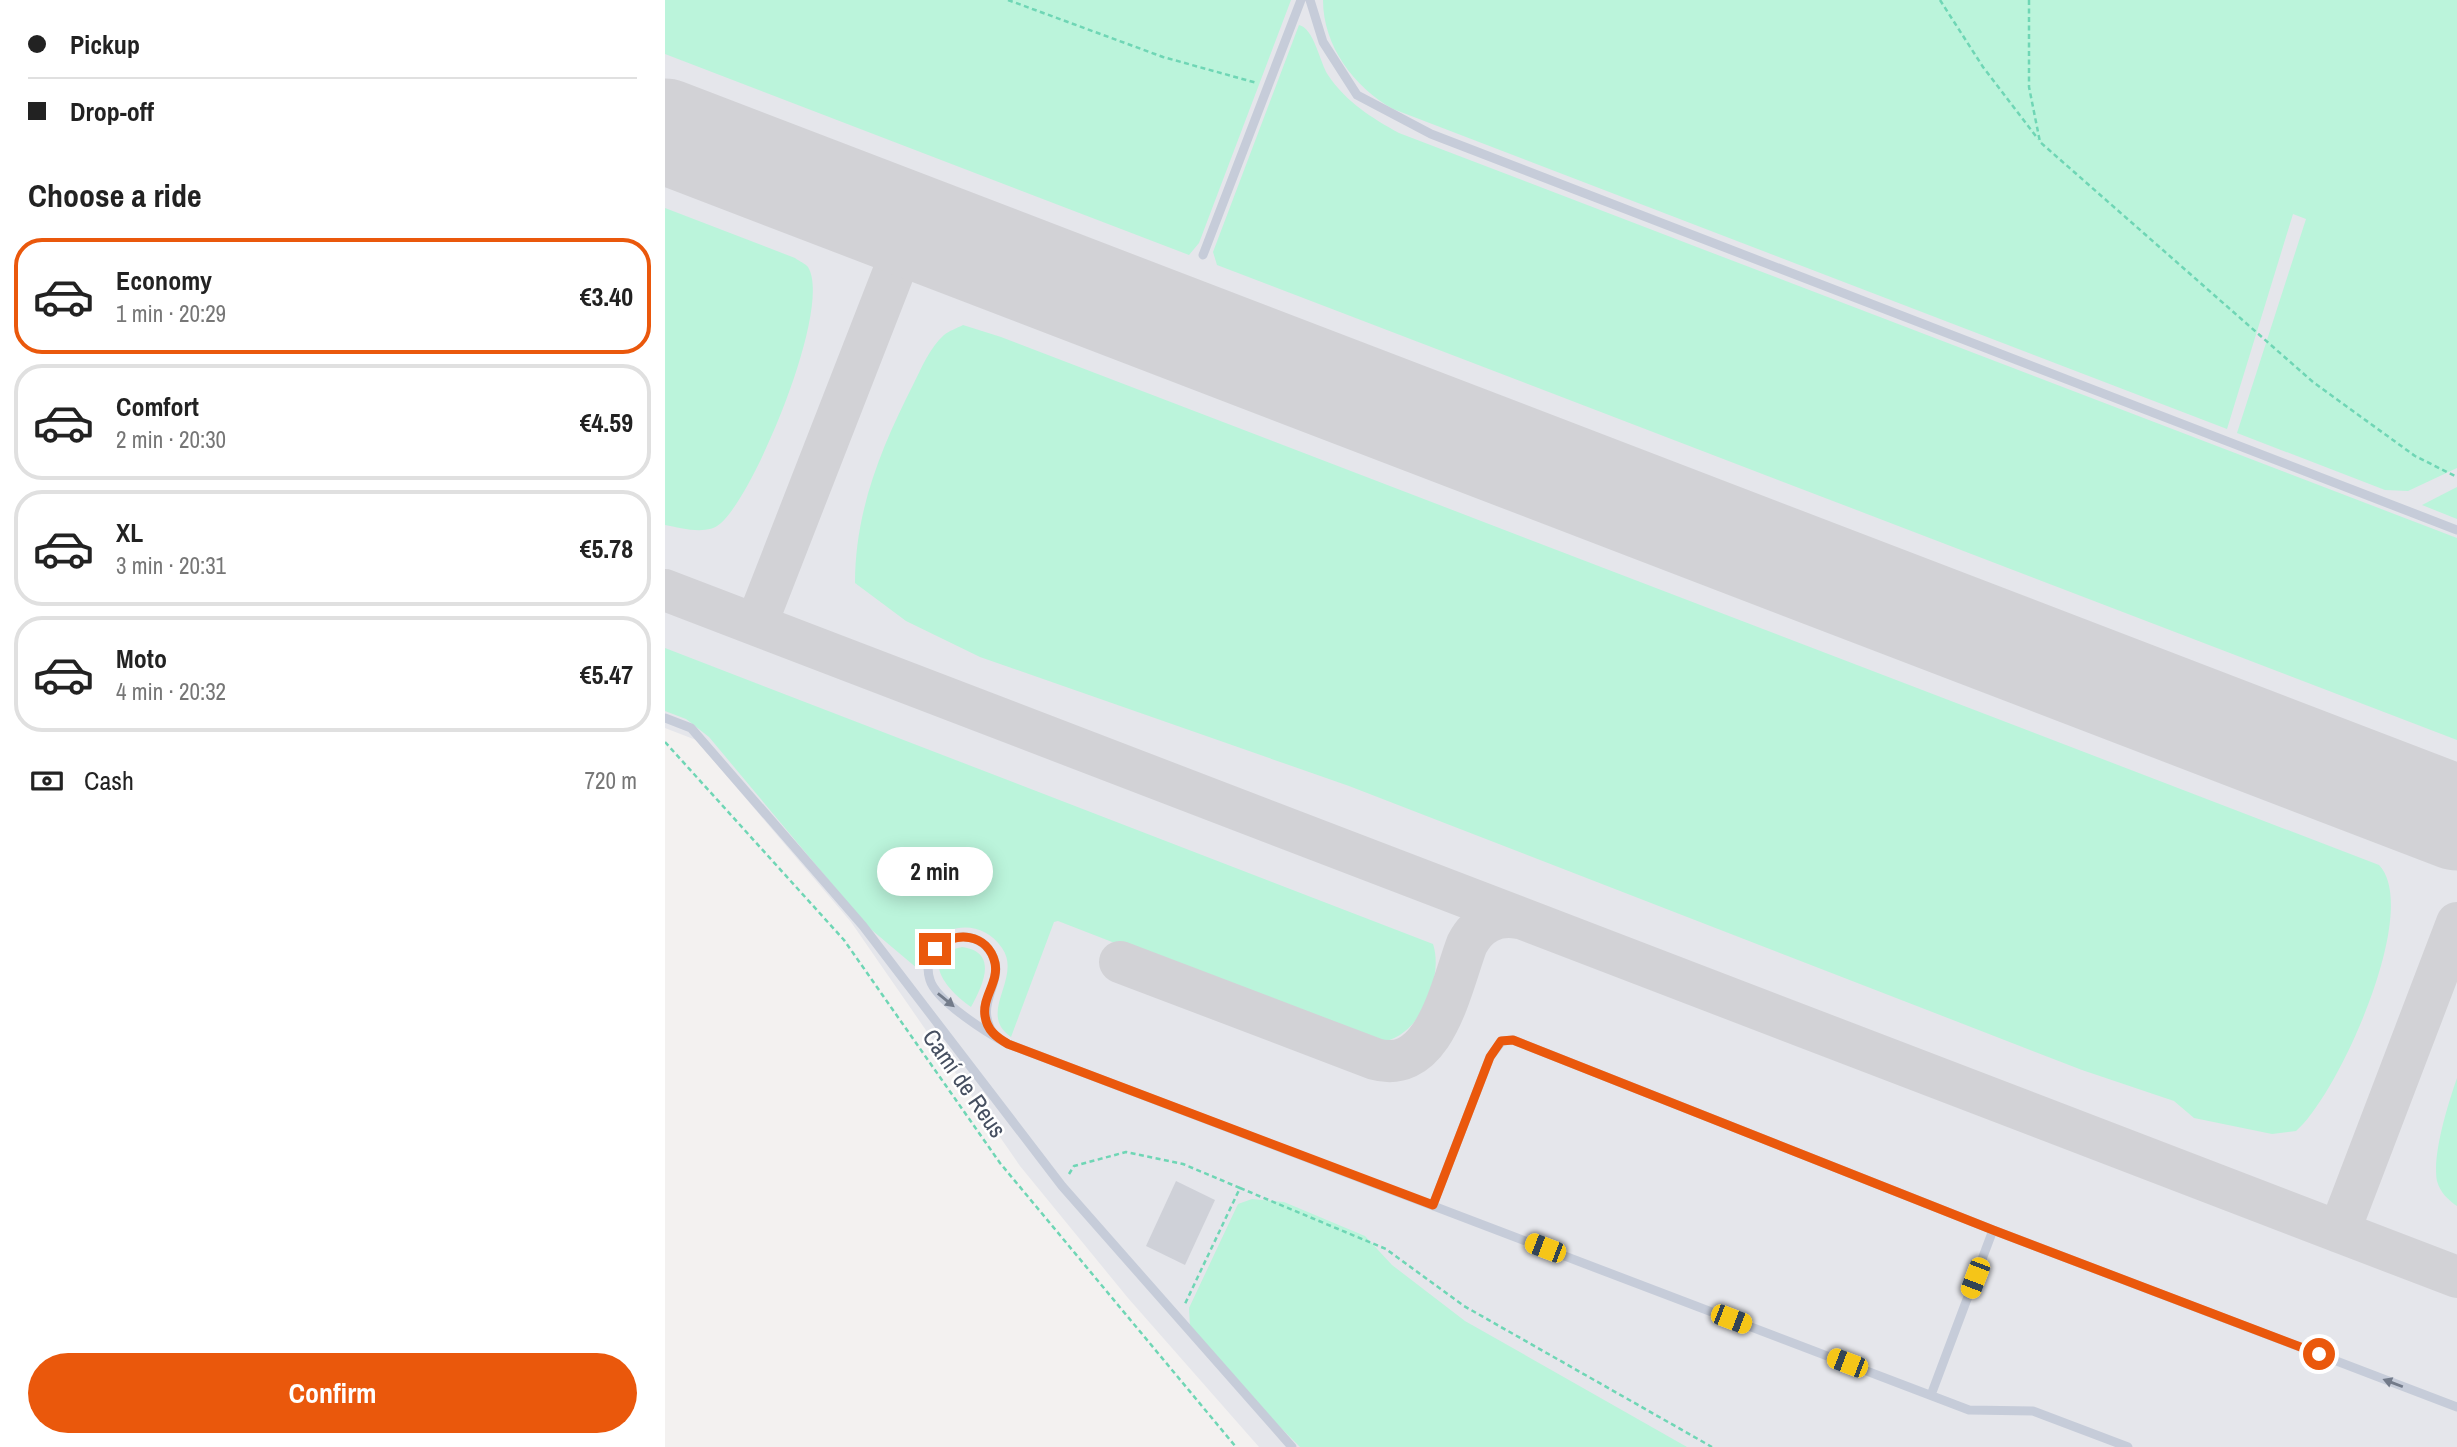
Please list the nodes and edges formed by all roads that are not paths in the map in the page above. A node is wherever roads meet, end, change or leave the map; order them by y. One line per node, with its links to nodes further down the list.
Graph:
1 (1301, 0): 3 (lane)
2 (1310, 0): 4 (lane)
3 (1203, 255)
4 (2457, 530)
5 (665, 718): 11 (lane)
6 (995, 1036): 6 (lane, one-way to 6); 7 (lane)
7 (1433, 1205): 8 (lane); 9 (lane)
8 (1993, 1230): 9 (lane); 10 (lane, one-way to 8)
9 (1931, 1395): 12 (lane)
10 (2457, 1407)
11 (1292, 1447)
12 (2128, 1447)

